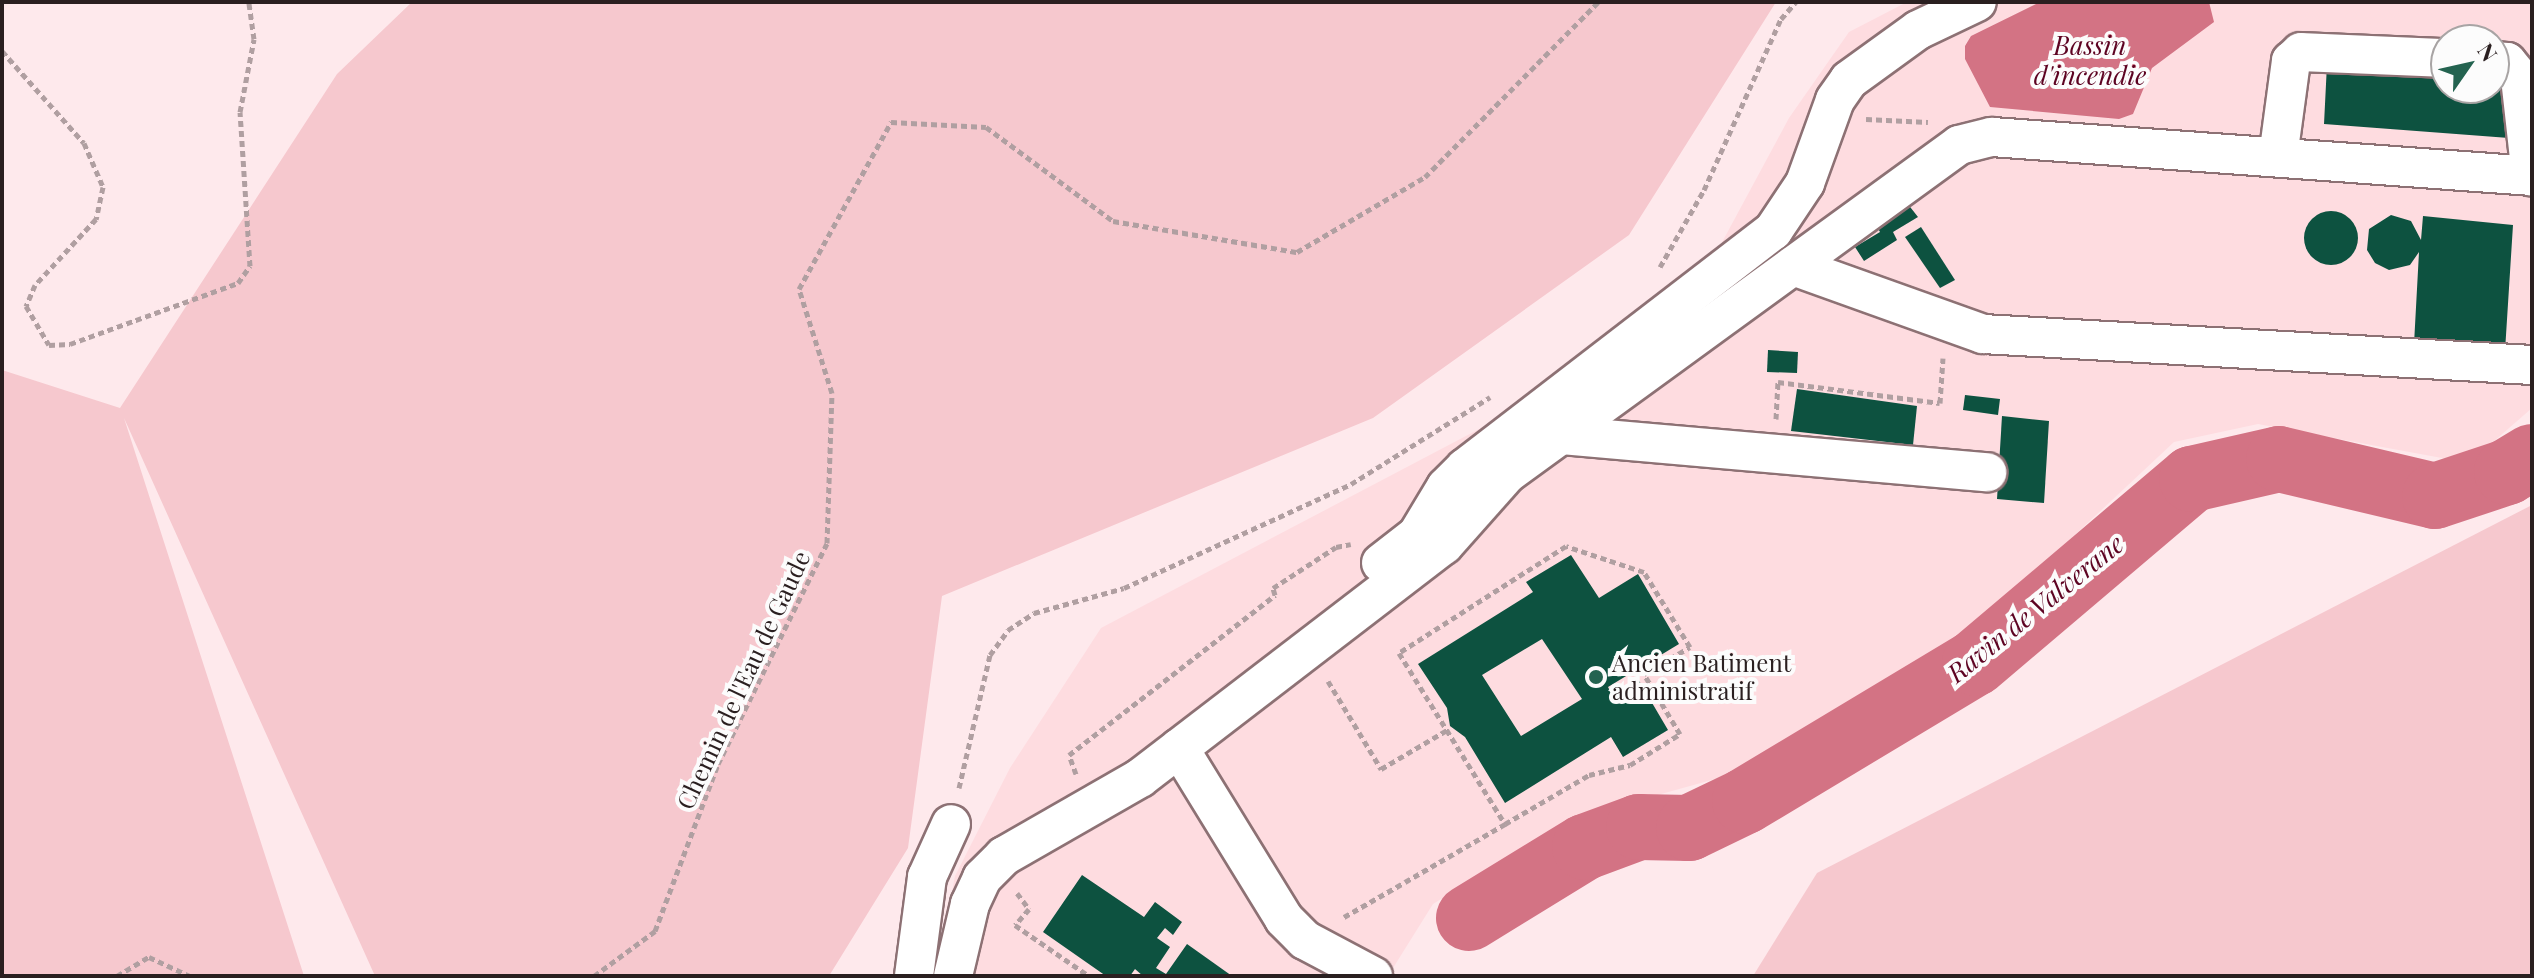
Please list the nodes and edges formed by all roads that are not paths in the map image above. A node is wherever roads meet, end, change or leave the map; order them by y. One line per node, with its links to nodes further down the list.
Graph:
1 (1977, 2): 11 (street)
2 (2430, 57): 4 (street)
3 (2510, 66): 5 (street)
4 (2278, 157): 5 (street); 6 (street)
5 (2532, 176)
6 (1793, 266): 7 (street); 8 (street)
7 (2532, 365)
8 (1561, 435): 9 (street); 10 (street)
9 (1987, 472)
10 (1179, 748): 11 (street); 15 (street)
11 (1083, 797): 13 (street)
12 (951, 824): 14 (street)
13 (962, 971)
14 (914, 976)
15 (1373, 976)

